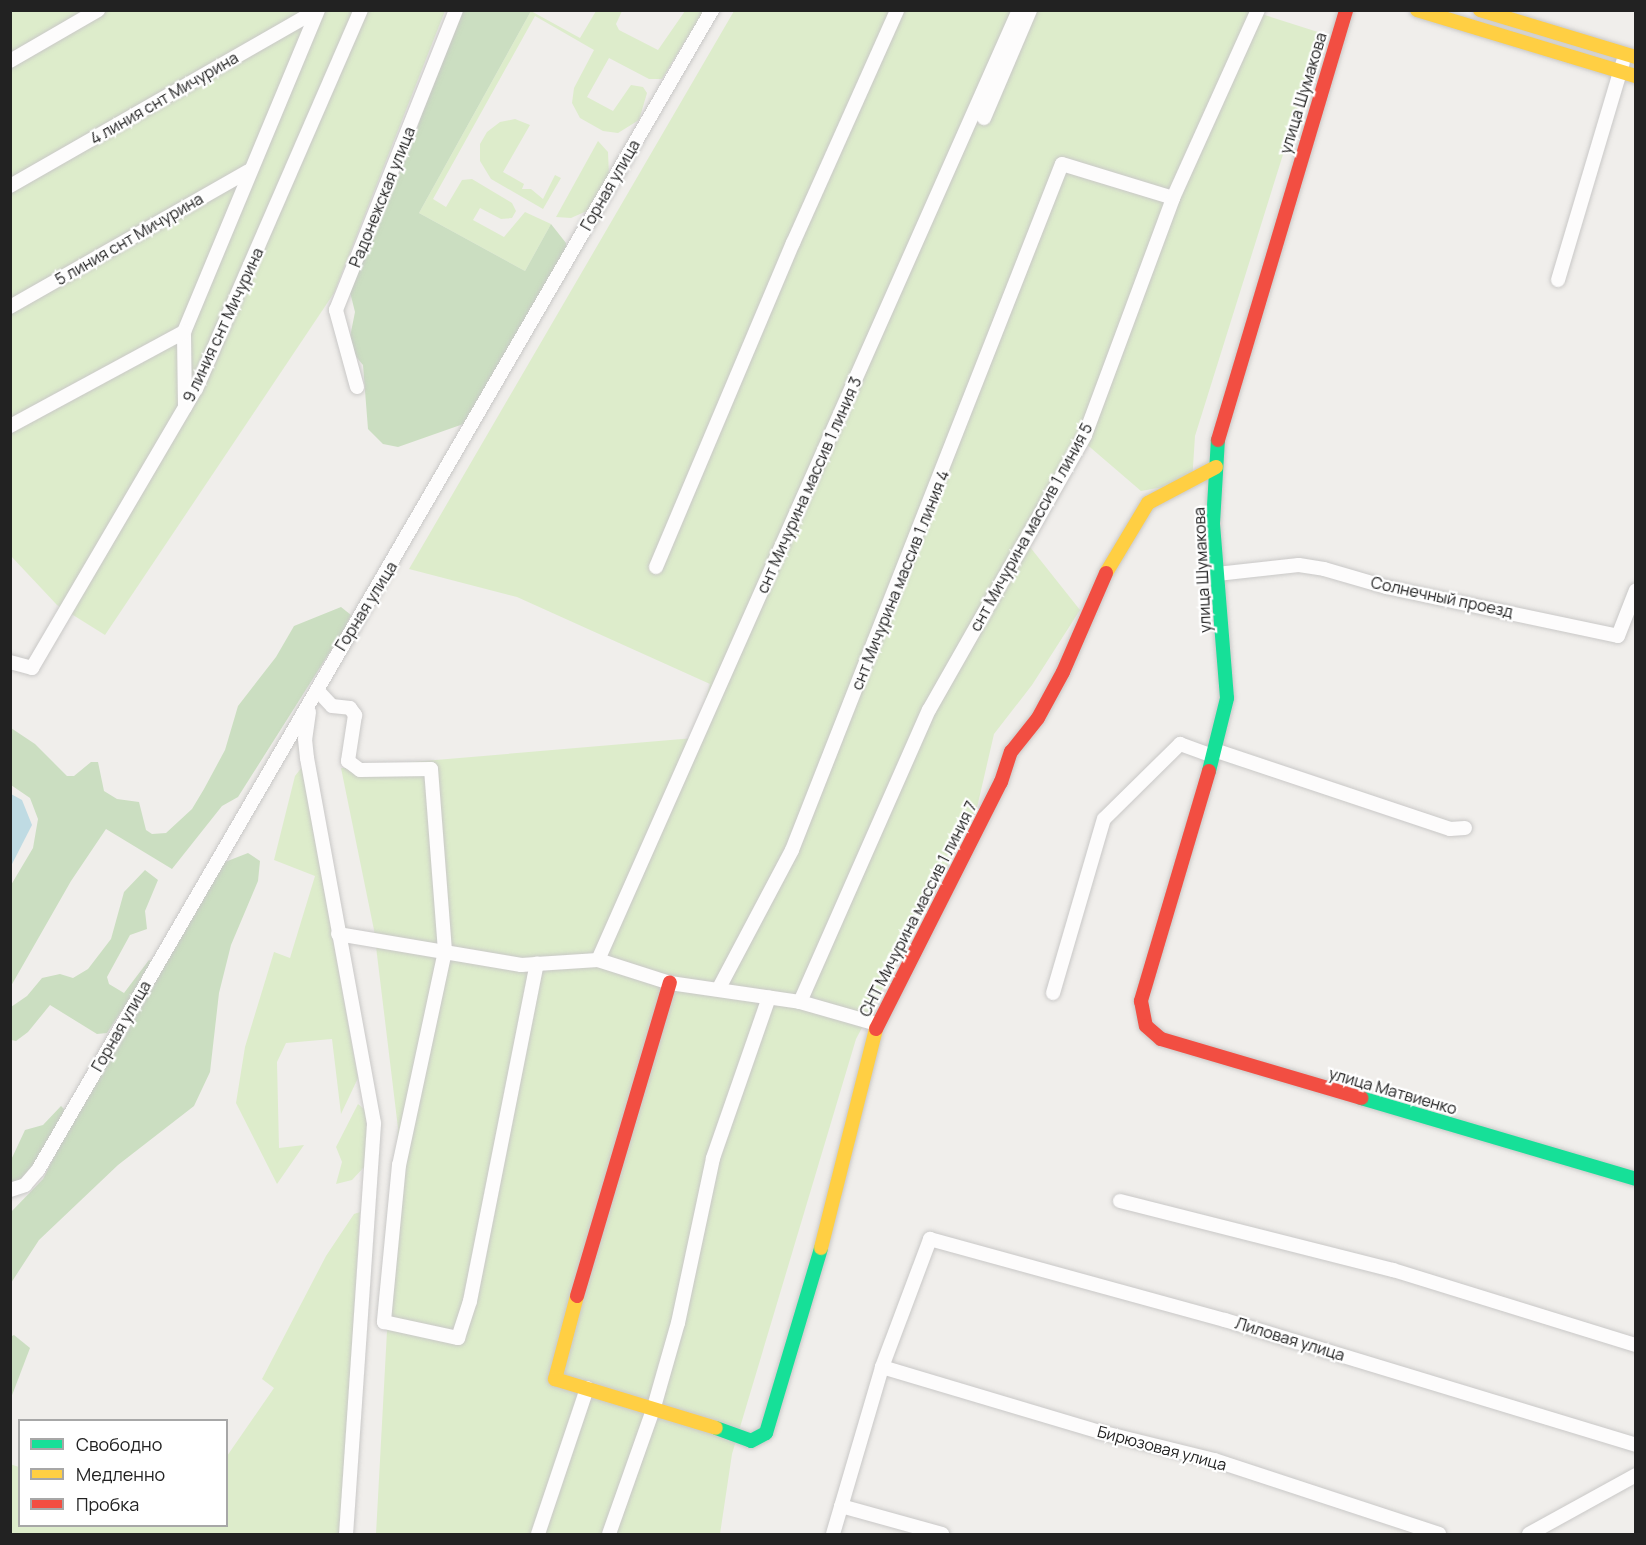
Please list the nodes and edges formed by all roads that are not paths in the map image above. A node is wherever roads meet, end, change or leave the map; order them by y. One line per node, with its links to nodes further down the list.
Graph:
1 (98, 10): 14 (street)
2 (317, 10): 18 (street); 19 (street, 4 линия снт Мичурина)
3 (362, 10): 25 (street, 9 линия снт Мичурина)
4 (456, 10): 24 (street, Радонежская улица)
5 (712, 10): 32 (street, Горная улица)
6 (897, 10): 28 (street)
7 (1019, 10): 37 (street, снт Мичурина массив 1 линия 3)
8 (1029, 10): 17 (street)
9 (1258, 10): 20 (street, снт Мичурина массив 1 линия 5)
10 (1346, 10): 27 (street, улица Шумакова)
11 (1417, 10): 15 (street)
12 (1480, 10): 13 (street)
13 (1630, 56): 15 (street)
14 (10, 61)
15 (1619, 71): 16 (street); 21 (street)
16 (1635, 76)
17 (984, 118)
18 (248, 171): 22 (street, 5 линия снт Мичурина); 23 (street)
19 (10, 186)
20 (1173, 198): 40 (street, снт Мичурина массив 1 линия 4); 43 (street, снт Мичурина массив 1 линия 5)
21 (1558, 280)
22 (10, 307)
23 (184, 332): 25 (street); 26 (street)
24 (357, 387)
25 (185, 407): 31 (street, 9 линия снт Мичурина)
26 (10, 426)
27 (1216, 467): 29 (street, улица Шумакова); 44 (street, СНТ Мичурина массив 1 линия 7)
28 (656, 567)
29 (1217, 574): 30 (street, Солнечный проезд); 33 (street, улица Шумакова)
30 (1635, 590)
31 (10, 662)
32 (317, 690): 35 (street); 36 (street); 47 (street, Горная улица)
33 (1214, 753): 34 (street); 41 (street); 45 (street, улица Шумакова)
34 (1465, 828)
35 (338, 934): 36 (street); 56 (street)
36 (445, 951): 38 (street); 38 (street)
37 (598, 960): 38 (street); 39 (street)
38 (537, 964)
39 (670, 983): 40 (street); 51 (street)
40 (719, 988): 42 (street)
41 (1053, 993)
42 (769, 997): 43 (street); 52 (street)
43 (800, 1002): 44 (street)
44 (877, 1024): 52 (street, СНТ Мичурина массив 1 линия 7)
45 (1146, 1026): 46 (street, улица Матвиенко)
46 (1635, 1179)
47 (10, 1190)
48 (1120, 1201): 49 (street)
49 (1635, 1345)
50 (882, 1367): 53 (street, Лиловая улица); 55 (street); 61 (street, Бирюзовая улица)
51 (587, 1388): 52 (street); 57 (street)
52 (654, 1407): 58 (street)
53 (1635, 1445)
54 (1635, 1475): 62 (street)
55 (841, 1506): 59 (street); 60 (street)
56 (346, 1534)
57 (538, 1534)
58 (609, 1534)
59 (833, 1534)
60 (942, 1534)
61 (1439, 1534)
62 (1529, 1534)

